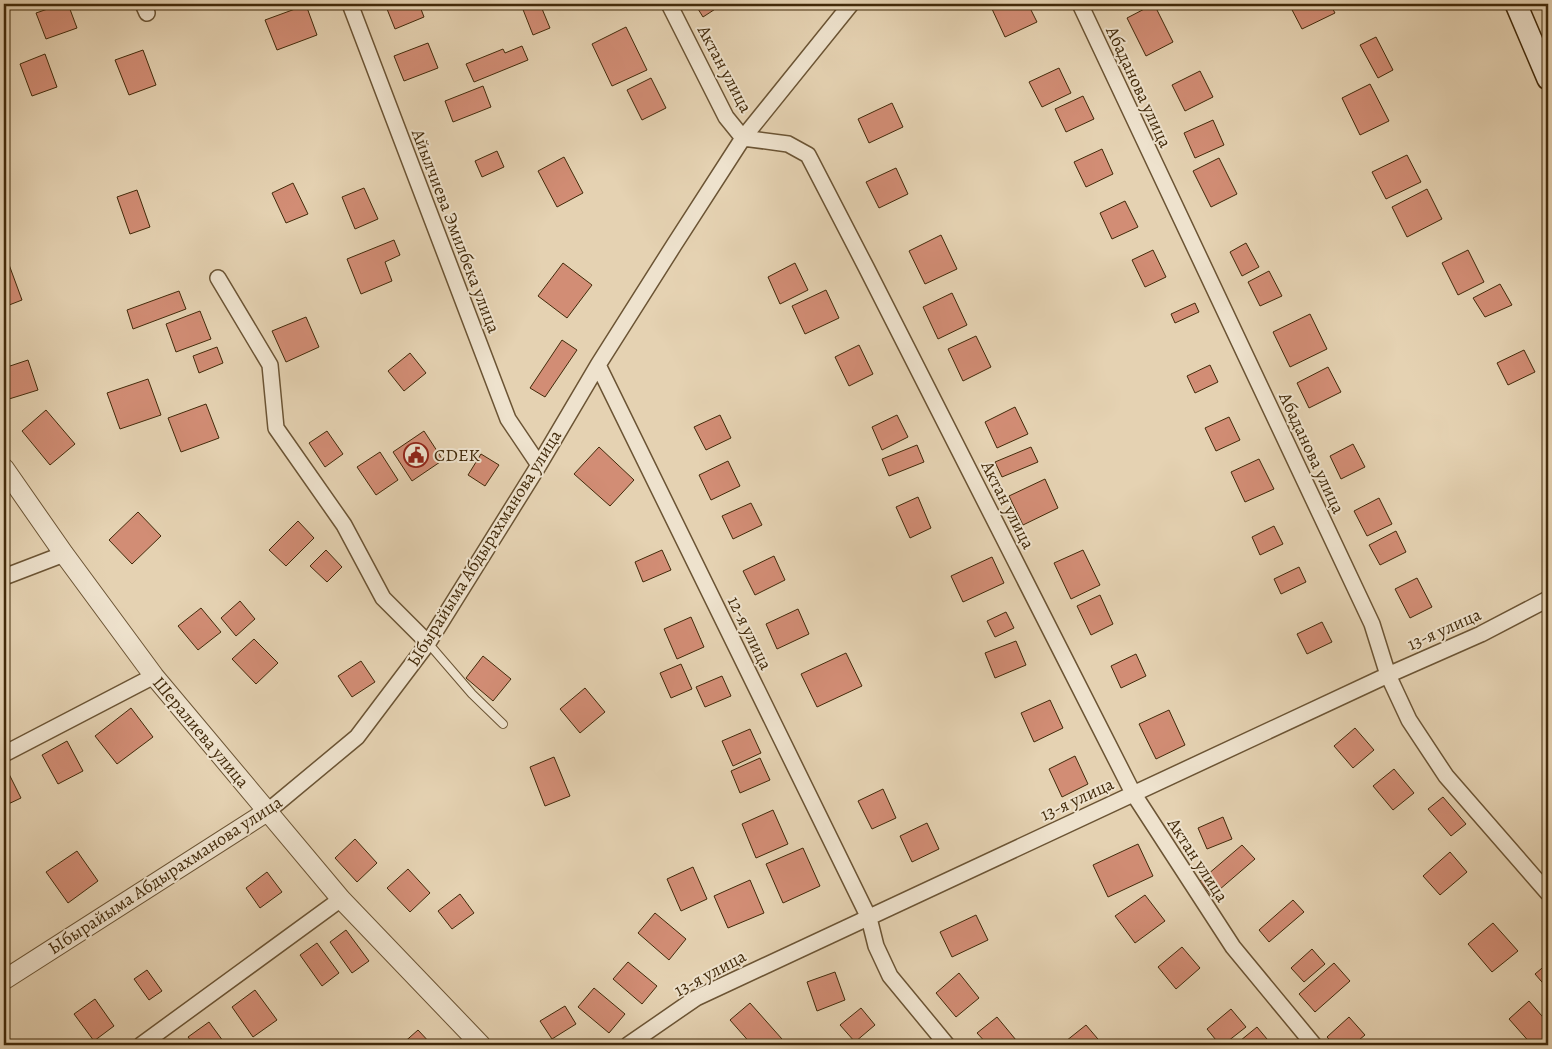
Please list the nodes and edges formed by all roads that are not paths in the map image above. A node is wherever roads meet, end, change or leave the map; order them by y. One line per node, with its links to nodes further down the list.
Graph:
1 (350, 4): 10 (street, Айылчиева Эмилбека улица)
2 (669, 4): 7 (street, Актан улица)
3 (851, 4): 7 (street, Ыбырайыма Абдырахманова улица)
4 (1080, 4): 16 (street, Абаданова улица)
5 (1516, 4): 6 (main road)
6 (1547, 76)
7 (744, 138): 9 (street, Ыбырайыма Абдырахманова улица); 20 (street, Актан улица)
8 (218, 278): 15 (street)
9 (598, 366): 10 (street, Ыбырайыма Абдырахманова улица); 24 (street, 12-я улица)
10 (539, 465): 15 (street, Ыбырайыма Абдырахманова улица)
11 (4, 468): 12 (street, Шералиева улица)
12 (64, 554): 13 (street); 17 (street, Шералиева улица)
13 (4, 577)
14 (1548, 599): 16 (street, 13-я улица)
15 (428, 644): 18 (lane); 21 (street, Ыбырайыма Абдырахманова улица)
16 (1388, 675): 20 (street, 13-я улица); 22 (street, Абаданова улица)
17 (154, 676): 19 (street); 21 (street, Шералиева улица)
18 (503, 724)
19 (4, 754)
20 (1133, 794): 24 (street, 13-я улица); 30 (street, Актан улица)
21 (268, 811): 23 (street, Шералиева улица); 25 (street, Ыбырайыма Абдырахманова улица)
22 (1548, 892)
23 (341, 899): 26 (street); 27 (street, Шералиева улица)
24 (869, 918): 28 (street, 13-я улица); 29 (street, 12-я улица)
25 (4, 980)
26 (141, 1045)
27 (481, 1045)
28 (628, 1045)
29 (947, 1045)
30 (1314, 1045)

